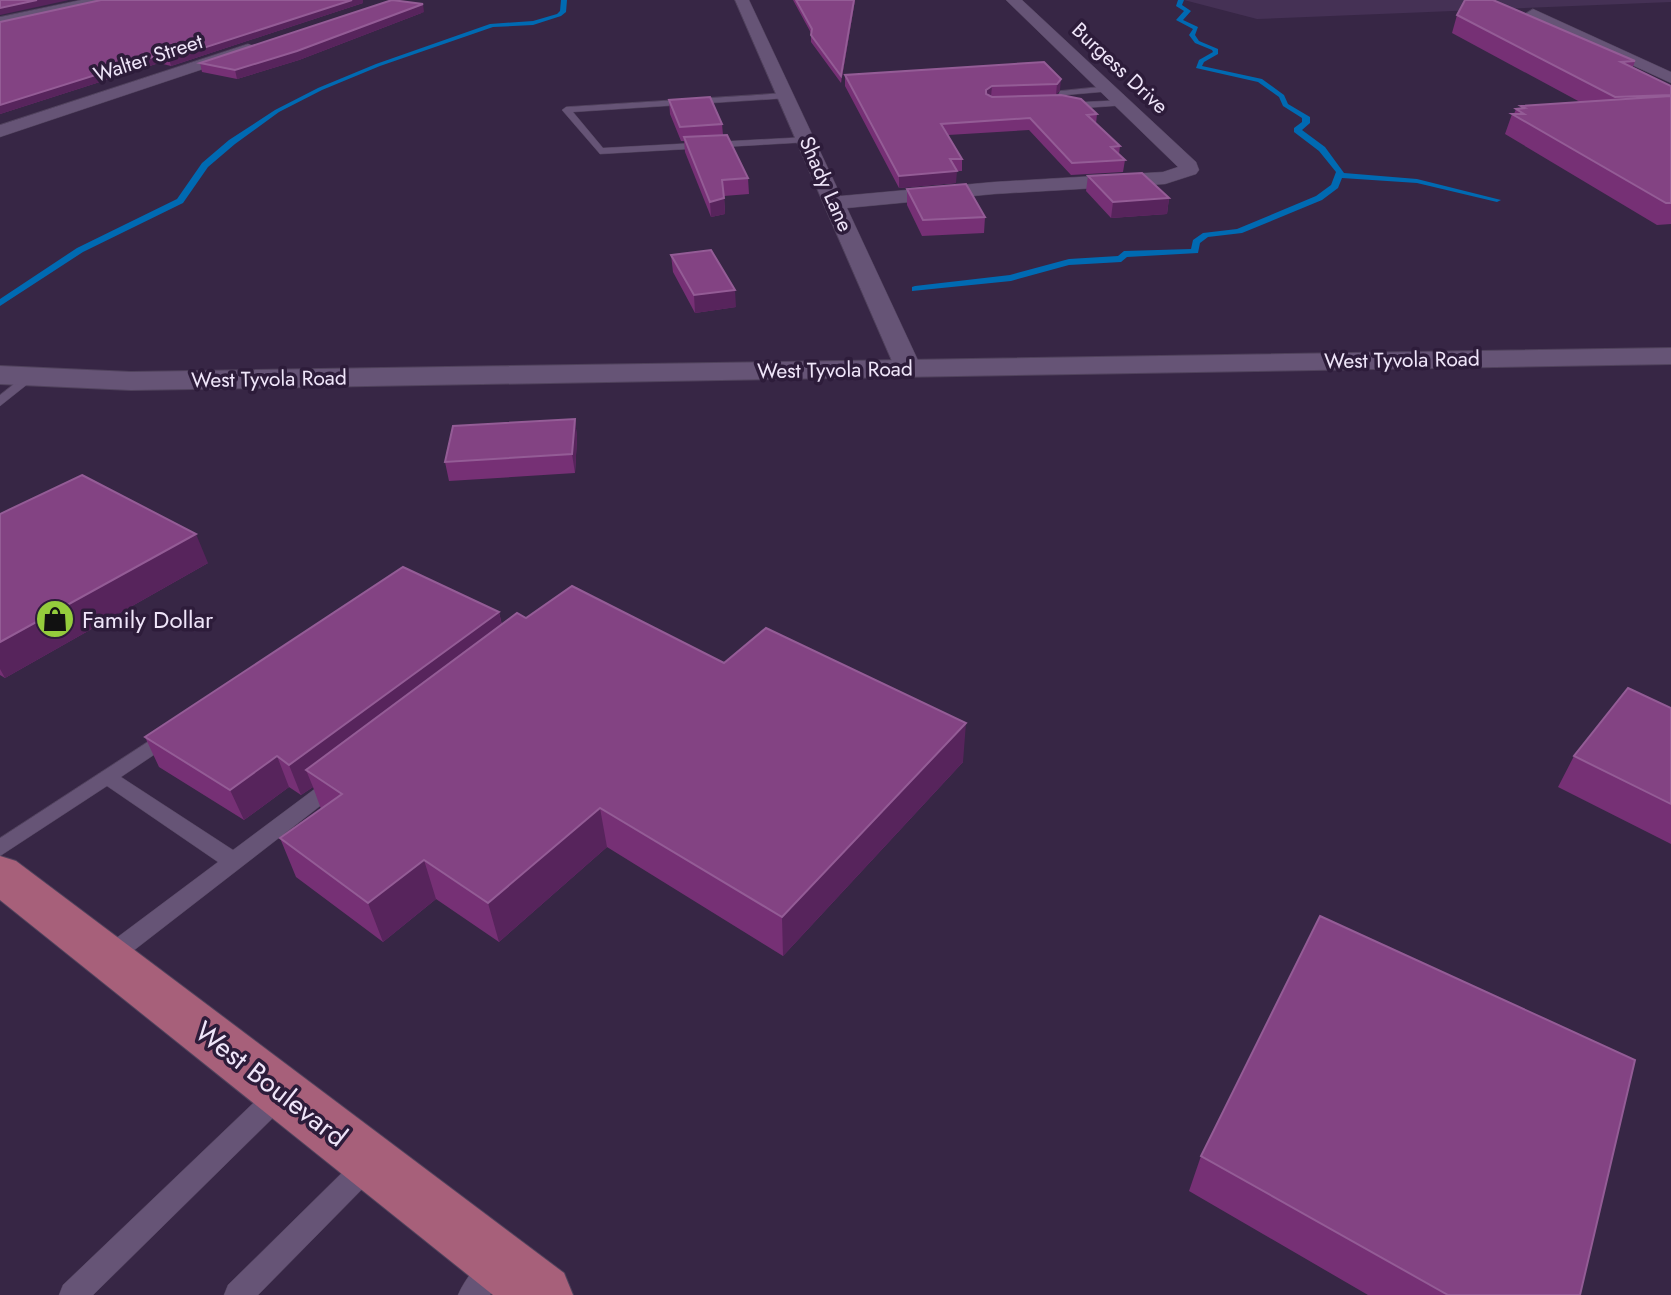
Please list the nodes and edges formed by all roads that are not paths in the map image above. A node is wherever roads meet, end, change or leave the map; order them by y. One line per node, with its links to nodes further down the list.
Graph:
1 (102, 0): 5 (street)
2 (742, 0): 9 (street, Shady Lane)
3 (1013, 0): 8 (street, Burgess Drive)
4 (1533, 14): 7 (street)
5 (0, 22)
6 (265, 43): 13 (street, Walter Street)
7 (1671, 78)
8 (1109, 89): 11 (lane); 12 (street, Burgess Drive)
9 (786, 96): 14 (street, Shady Lane); 14 (lane)
10 (1046, 100): 11 (lane)
11 (1060, 100): 12 (lane)
12 (1124, 103): 15 (street, Burgess Drive)
13 (0, 131)
14 (807, 140): 15 (street, Shady Lane)
15 (835, 203): 17 (street, Shady Lane)
16 (1671, 356): 17 (street, West Tyvola Road)
17 (908, 369): 19 (street, West Tyvola Road)
18 (0, 375): 19 (street, West Tyvola Road)
19 (29, 376): 20 (lane)
20 (0, 402)
21 (183, 726): 23 (lane)
22 (355, 768): 25 (lane)
23 (107, 777): 24 (lane); 25 (lane)
24 (0, 848)
25 (233, 861): 27 (lane)
26 (0, 874): 27 (main road, West Boulevard)
27 (107, 958): 28 (main road, West Boulevard)
28 (281, 1093): 29 (main road, West Boulevard); 31 (lane)
29 (371, 1162): 30 (main road, West Boulevard); 32 (lane)
30 (486, 1278): 33 (main road, West Boulevard)
31 (73, 1295)
32 (238, 1295)
33 (542, 1295)

